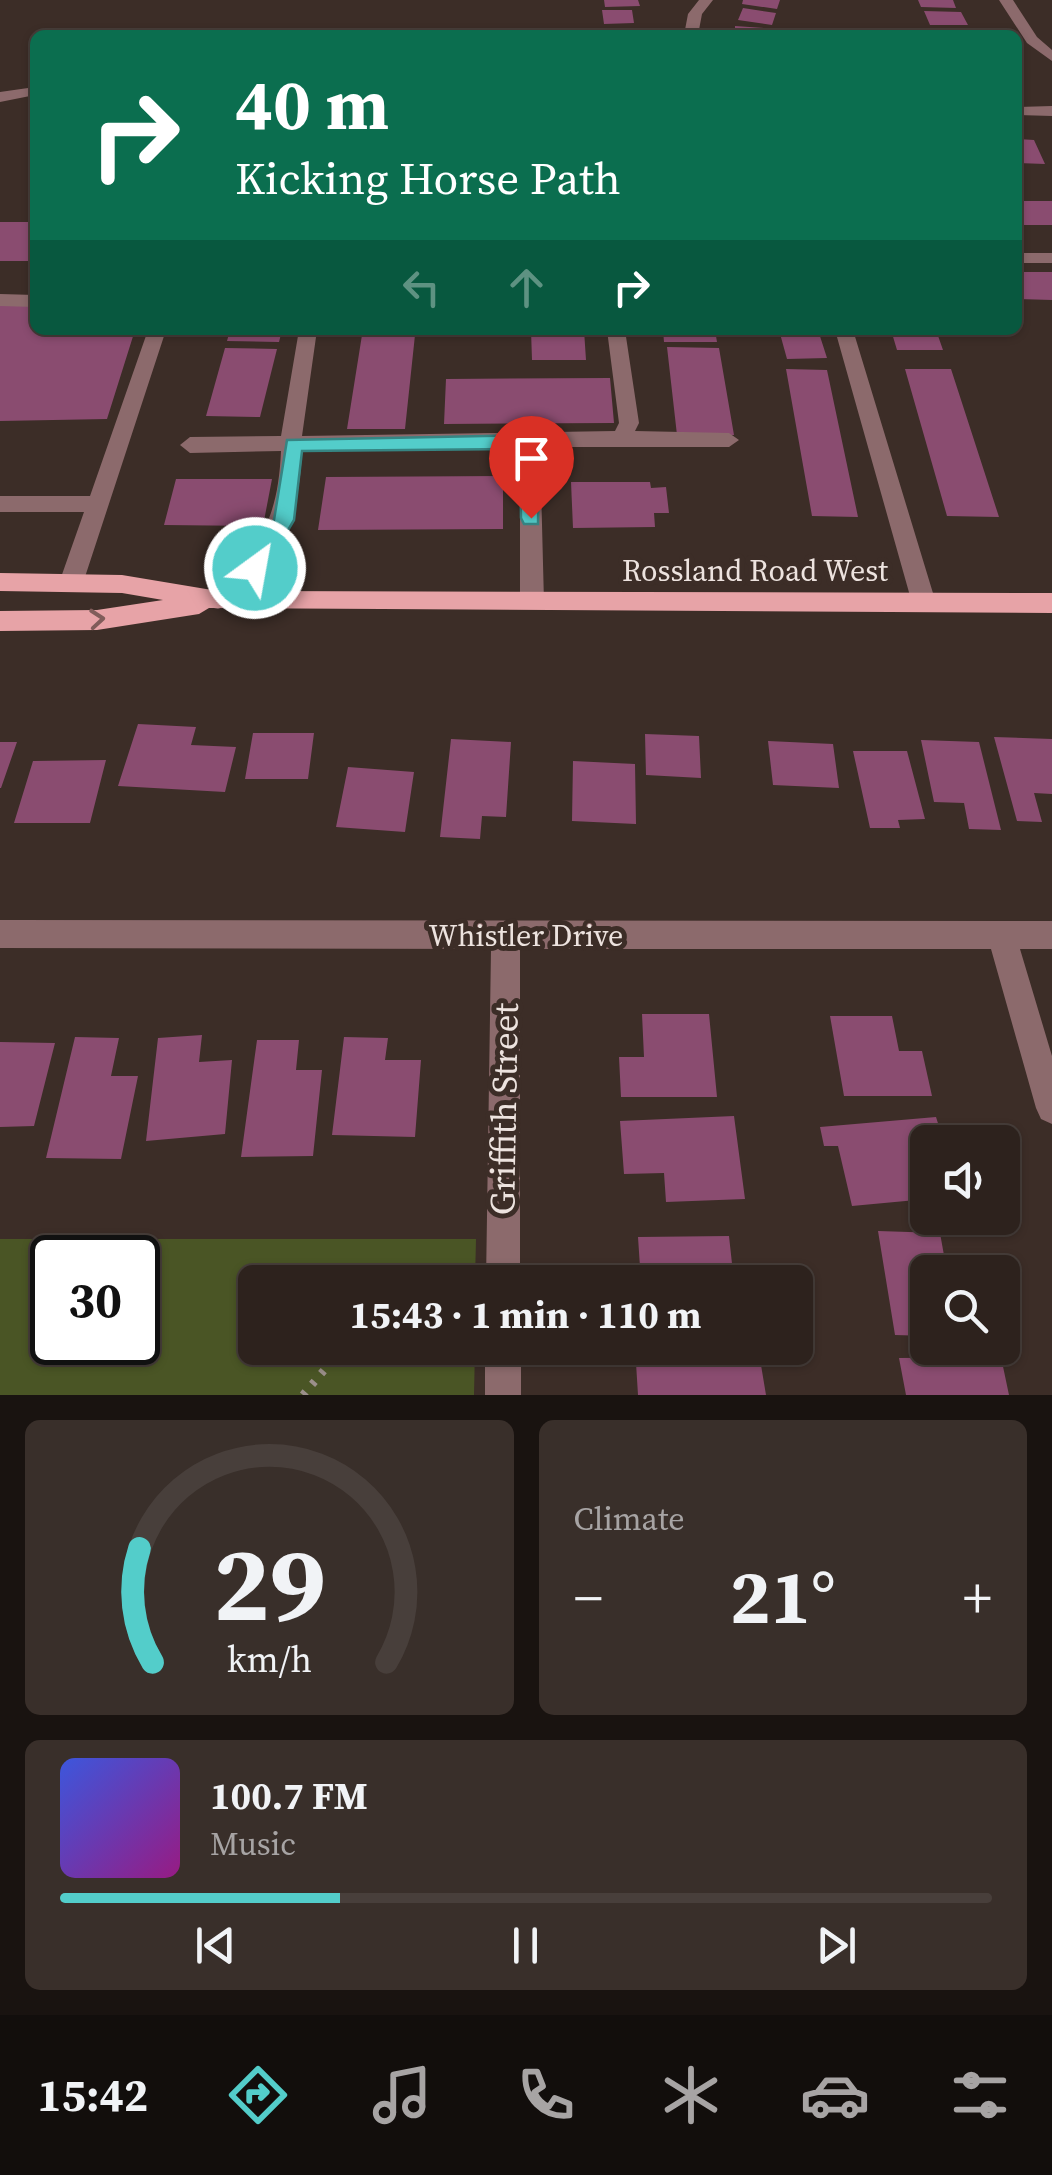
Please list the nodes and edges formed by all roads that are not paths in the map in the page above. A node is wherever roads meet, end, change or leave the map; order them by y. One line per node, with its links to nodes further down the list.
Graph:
1 (706, 0): 3 (street)
2 (1006, 0): 4 (street)
3 (692, 30)
4 (1052, 57)
5 (30, 92): 6 (street)
6 (0, 97)
7 (1052, 110): 8 (street)
8 (1022, 111)
9 (1022, 258): 10 (street)
10 (1052, 258)
11 (0, 300): 12 (street)
12 (30, 301)
13 (155, 335): 23 (street)
14 (307, 335): 21 (street)
15 (617, 335): 17 (street)
16 (845, 335): 28 (street)
17 (620, 438): 18 (street); 19 (street)
18 (729, 440)
19 (530, 442): 21 (street); 27 (street)
20 (190, 445): 21 (street)
21 (294, 445): 26 (street)
22 (0, 504): 23 (street)
23 (97, 504): 25 (street)
24 (0, 582): 25 (main road, Rossland Road West)
25 (71, 583): 26 (main road, Rossland Road West)
26 (218, 600): 27 (main road, Rossland Road West); 30 (main road, Rossland Road West, one-way to 26)
27 (532, 602): 28 (main road, Rossland Road West)
28 (924, 603): 29 (main road, Rossland Road West)
29 (1052, 603)
30 (0, 621)
31 (0, 934): 34 (street, Whistler Drive)
32 (1001, 935): 33 (street, Whistler Drive); 34 (street, Whistler Drive); 35 (street)
33 (1052, 935)
34 (506, 936): 36 (street, Griffith Street)
35 (1052, 1108)
36 (502, 1265)
37 (502, 1365): 38 (street)
38 (502, 1395)

